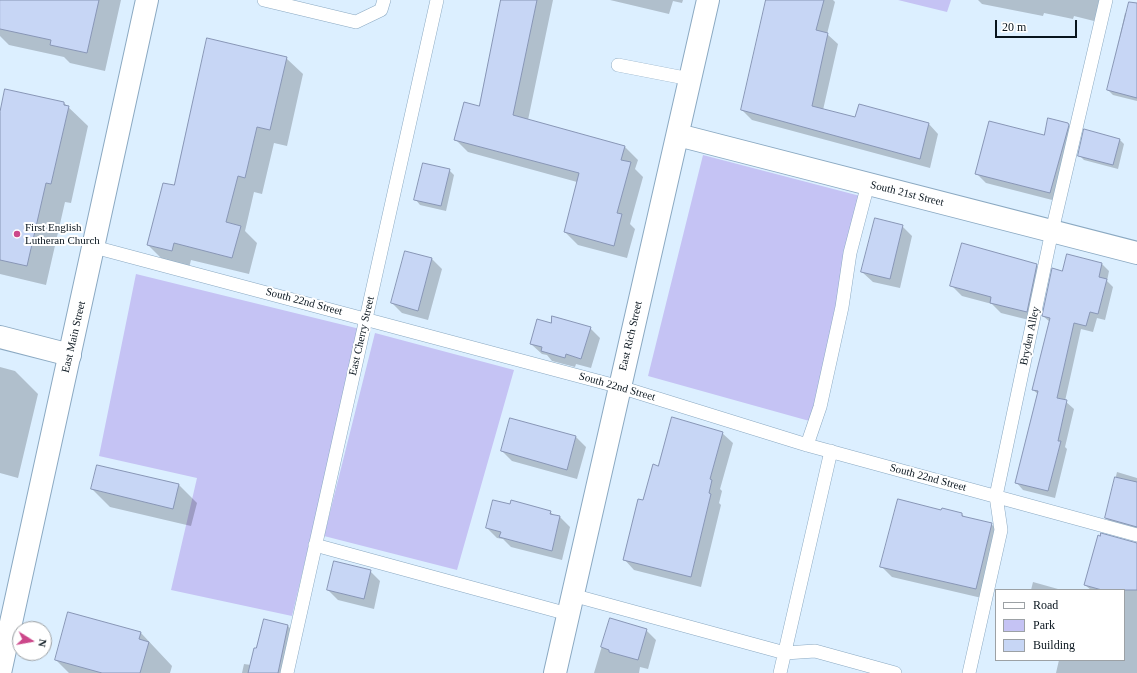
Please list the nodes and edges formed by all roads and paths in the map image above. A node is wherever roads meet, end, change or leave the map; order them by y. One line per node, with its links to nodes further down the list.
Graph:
1 (147, 0): 12 (street, East Main Street)
2 (264, 0): 3 (lane)
3 (384, 0)
4 (438, 0): 14 (lane, East Cherry Street)
5 (708, 0): 8 (street, East Rich Street)
6 (1106, 0): 11 (lane, Bryden Alley)
7 (618, 65): 8 (lane)
8 (690, 79): 9 (street, East Rich Street)
9 (678, 135): 10 (street, South 21st Street); 17 (street, East Rich Street)
10 (868, 184): 11 (street, South 21st Street); 18 (lane)
11 (1052, 231): 13 (street, South 21st Street); 20 (lane, Bryden Alley)
12 (94, 247): 14 (lane, South 22nd Street); 16 (street, East Main Street)
13 (1137, 253)
14 (366, 318): 17 (lane, South 22nd Street); 22 (lane, East Cherry Street)
15 (0, 337): 16 (street)
16 (70, 355): 25 (street, East Main Street)
17 (620, 387): 18 (lane, South 22nd Street); 23 (street, East Rich Street)
18 (807, 445): 19 (lane, South 22nd Street)
19 (831, 451): 20 (lane, South 22nd Street); 24 (lane)
20 (996, 496): 21 (lane, South 22nd Street); 30 (lane, Bryden Alley)
21 (1137, 535)
22 (315, 545): 23 (lane); 26 (lane, East Cherry Street)
23 (570, 605): 24 (lane); 27 (street, East Rich Street)
24 (785, 653): 28 (lane); 29 (lane)
25 (0, 673)
26 (287, 673)
27 (555, 673)
28 (780, 673)
29 (895, 673)
30 (969, 673)

